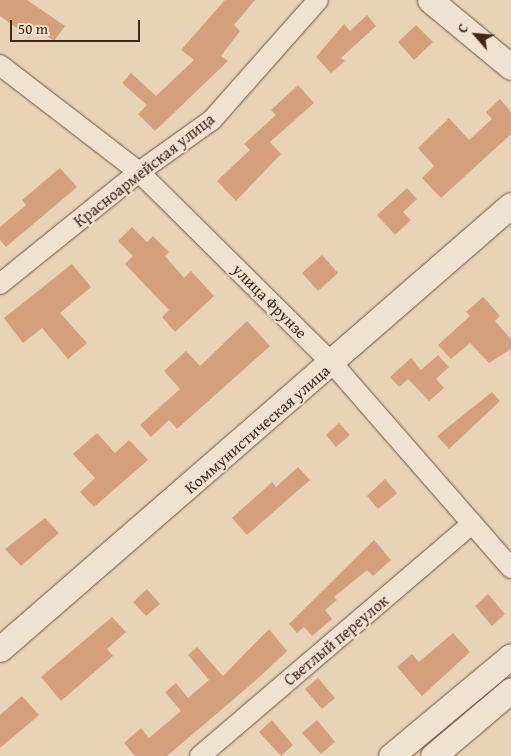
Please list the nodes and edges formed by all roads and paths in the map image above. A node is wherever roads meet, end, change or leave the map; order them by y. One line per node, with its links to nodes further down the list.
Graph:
1 (318, 0): 5 (street, Красноармейская улица)
2 (430, 0): 4 (street)
3 (0, 64): 5 (street, улица Фрунзе)
4 (511, 67)
5 (139, 172): 7 (street, Красноармейская улица); 8 (street, улица Фрунзе)
6 (511, 205): 8 (street, Коммунистическая улица)
7 (0, 284)
8 (333, 364): 9 (street, улица Фрунзе); 11 (street, Коммунистическая улица)
9 (472, 524): 10 (street, улица Фрунзе); 14 (street, Светлый переулок)
10 (511, 568)
11 (0, 649)
12 (511, 656): 15 (street)
13 (511, 690): 16 (street)
14 (200, 756)
15 (391, 756)
16 (432, 756)

